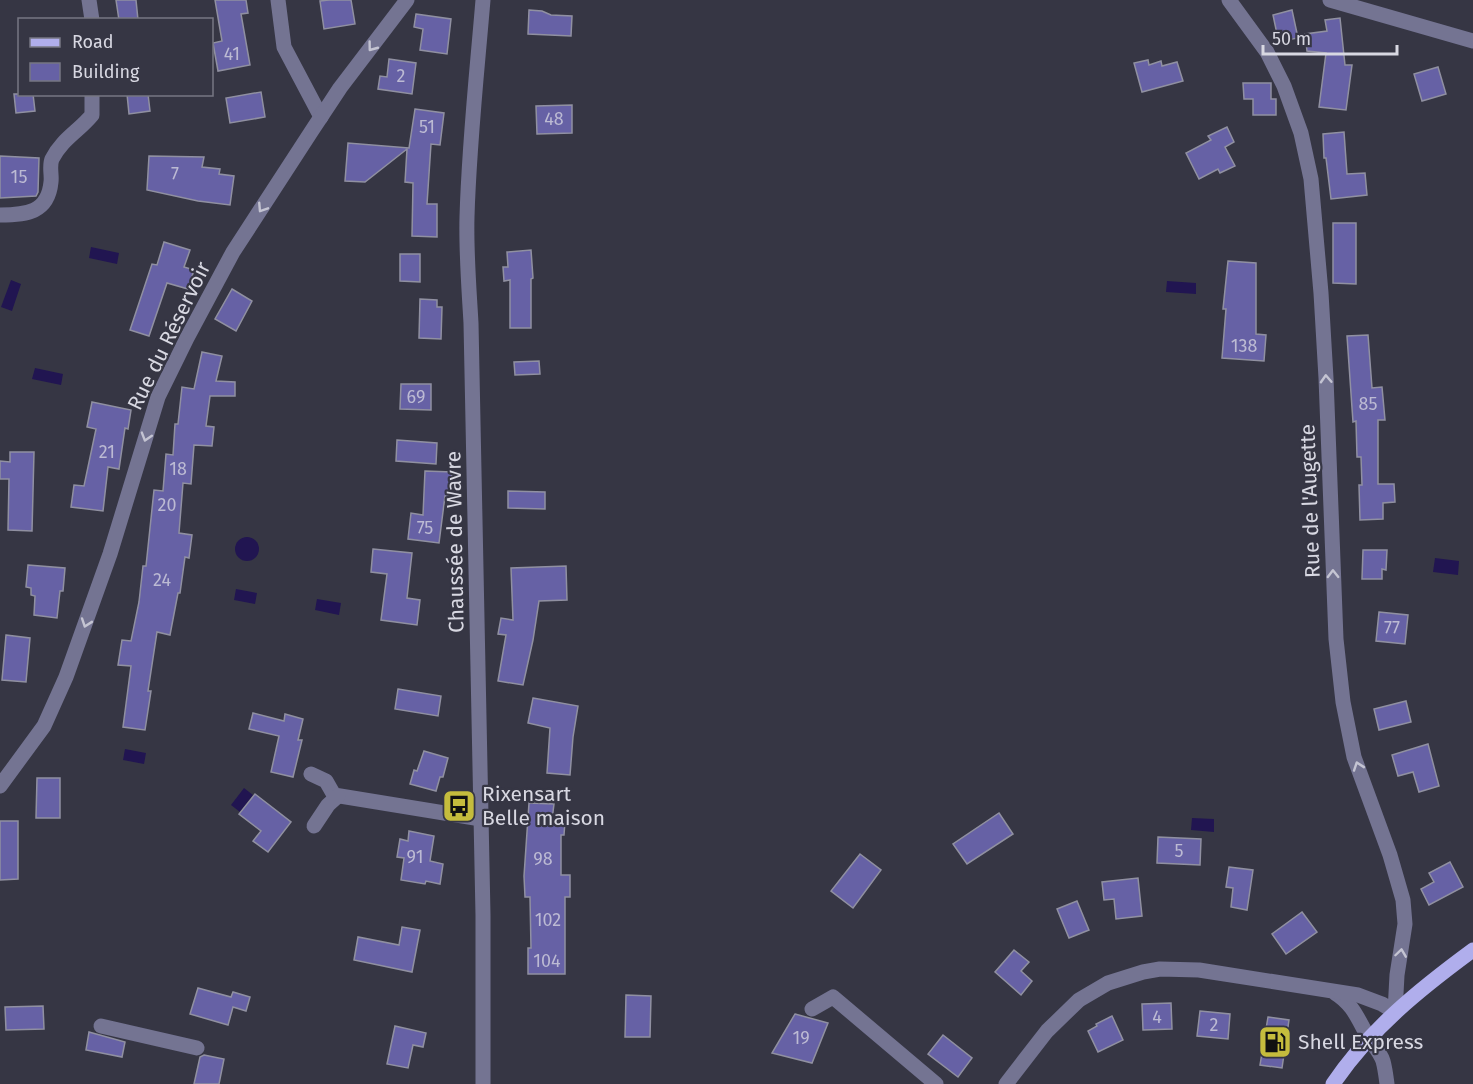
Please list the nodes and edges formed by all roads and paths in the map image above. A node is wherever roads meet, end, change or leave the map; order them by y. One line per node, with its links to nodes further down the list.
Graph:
1 (89, 0): 7 (street)
2 (278, 0): 10 (street)
3 (407, 0): 10 (street, Rue du Réservoir, one-way to 10)
4 (483, 0): 15 (street, Chaussée de Wavre)
5 (1229, 0): 20 (street, Rue de l'Augette, one-way to 5)
6 (1330, 0): 8 (street)
7 (92, 18)
8 (1473, 41)
9 (92, 96): 11 (street)
10 (321, 117): 13 (street, Rue du Réservoir, one-way to 13)
11 (0, 215)
12 (311, 774): 14 (street)
13 (0, 786)
14 (338, 795): 15 (street); 16 (street)
15 (482, 819): 24 (street, Chaussée de Wavre)
16 (314, 826)
17 (1473, 950): 20 (main road)
18 (1332, 991): 20 (street); 22 (street); 26 (street)
19 (812, 1009): 25 (street)
20 (1395, 1012): 22 (main road)
21 (101, 1026): 23 (street)
22 (1368, 1038): 27 (main road); 28 (street)
23 (197, 1048)
24 (483, 1084)
25 (936, 1084)
26 (1006, 1084)
27 (1333, 1084)
28 (1387, 1084)

